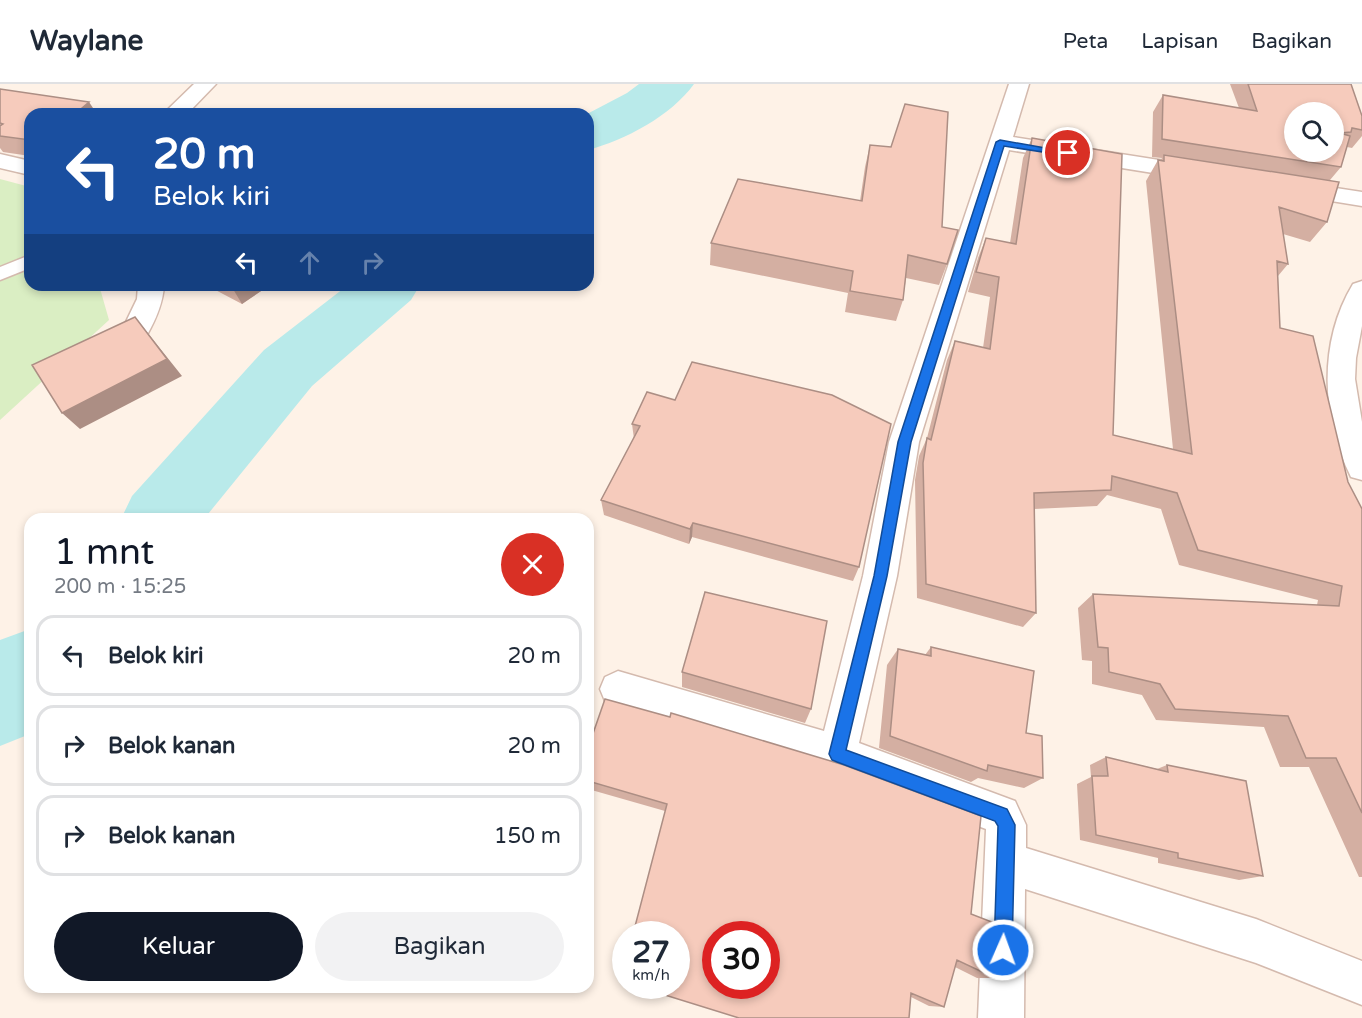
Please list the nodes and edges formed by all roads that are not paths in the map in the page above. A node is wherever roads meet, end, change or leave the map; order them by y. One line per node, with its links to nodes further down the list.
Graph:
1 (206, 84): 3 (street)
2 (1019, 84): 4 (street)
3 (180, 108)
4 (1000, 142): 7 (street); 17 (street)
5 (0, 161): 6 (street)
6 (24, 167)
7 (1222, 177)
8 (1269, 184): 9 (street)
9 (1362, 199)
10 (24, 264): 11 (lane)
11 (0, 274)
12 (1362, 290): 15 (street)
13 (151, 291): 14 (street)
14 (137, 328)
15 (1362, 468)
16 (618, 689): 17 (street)
17 (837, 754): 18 (street)
18 (1006, 862): 19 (street); 20 (street)
19 (1362, 983)
20 (1001, 1018)

